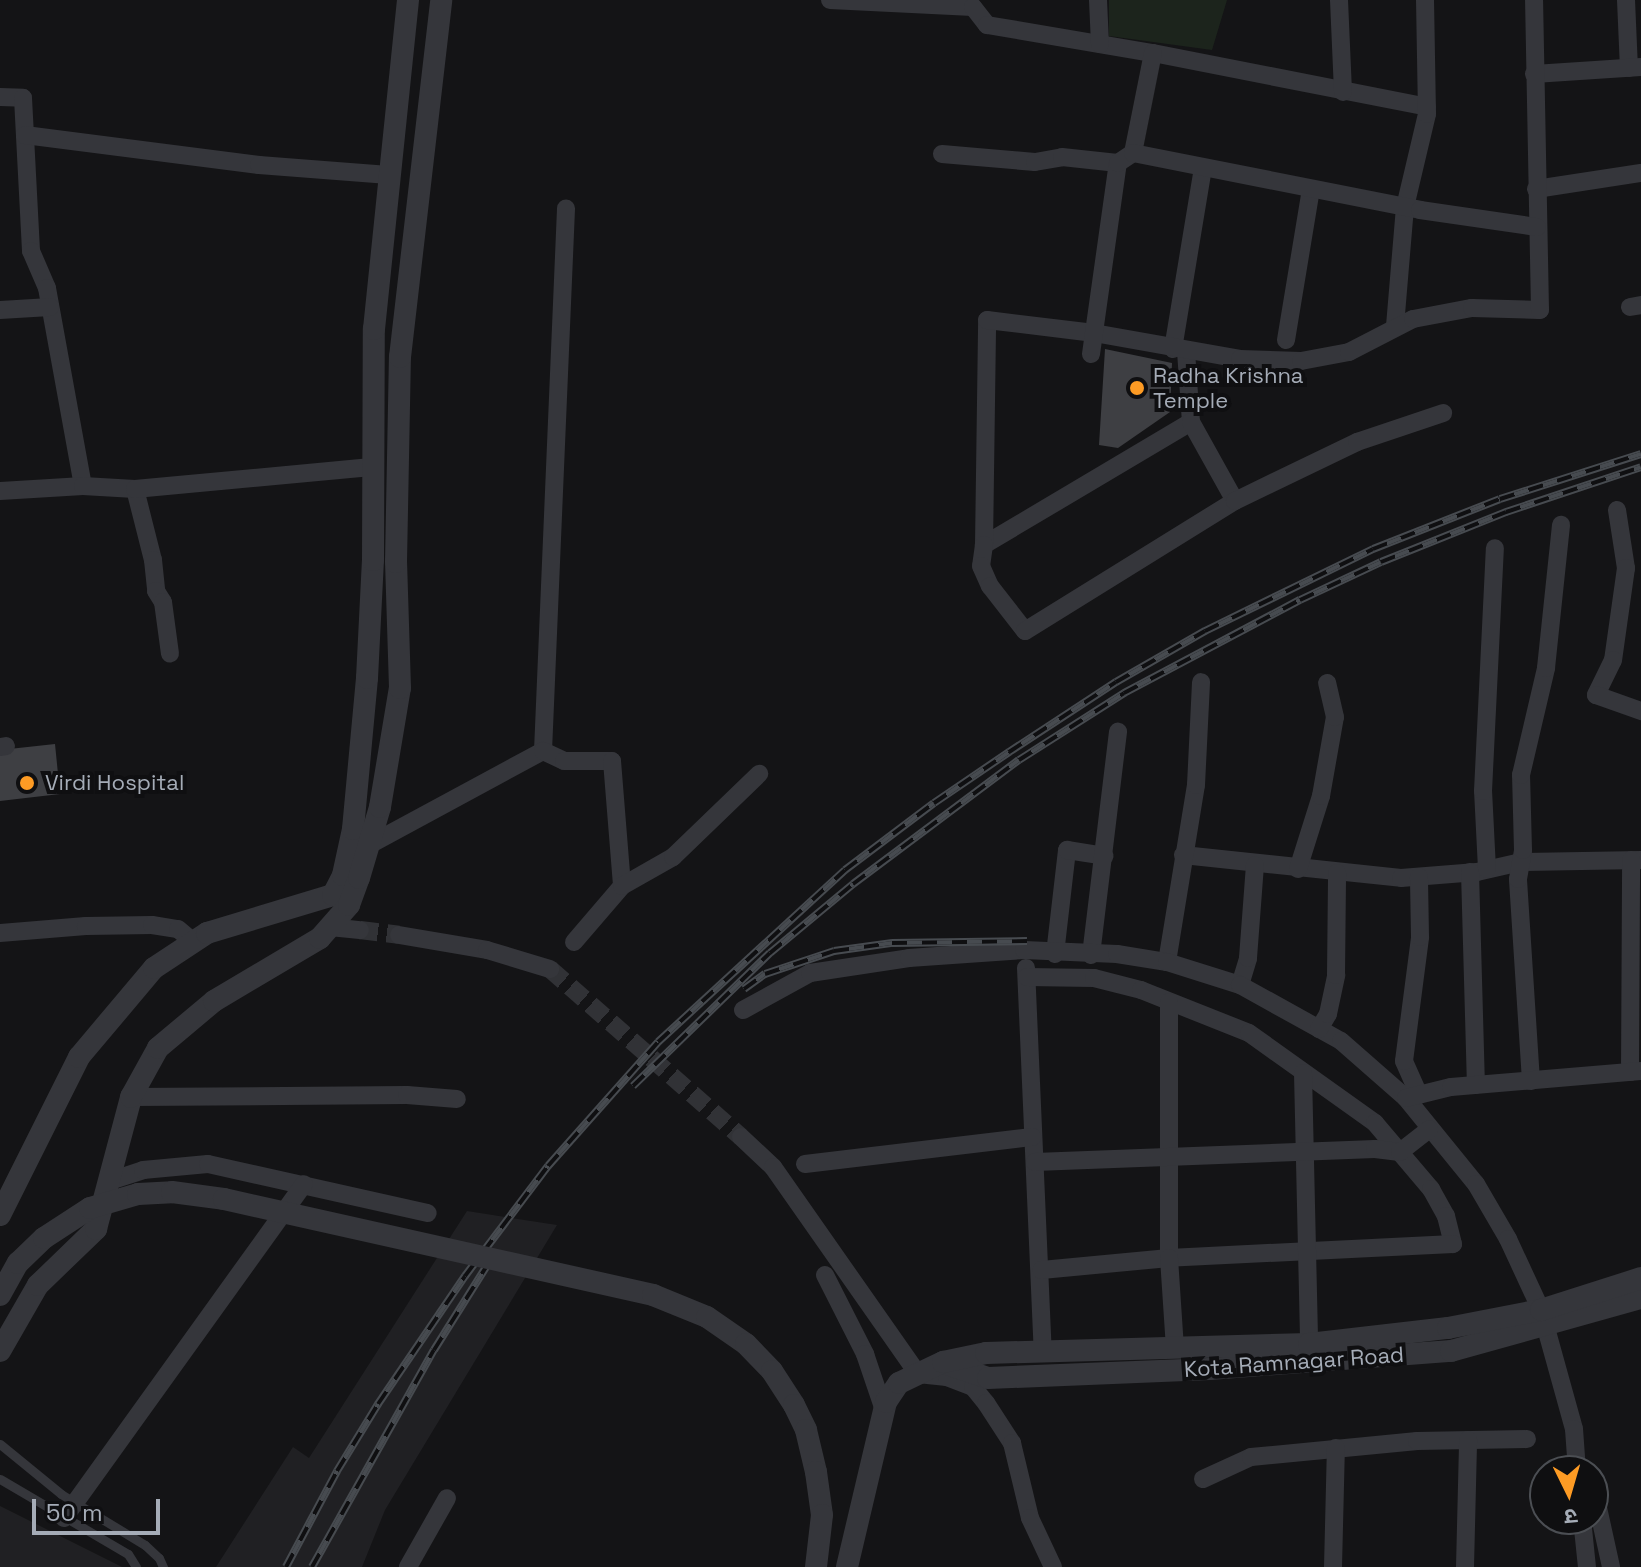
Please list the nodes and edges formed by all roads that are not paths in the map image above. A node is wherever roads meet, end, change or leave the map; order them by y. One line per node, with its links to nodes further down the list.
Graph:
1 (408, 0): 22 (street)
2 (441, 0): 54 (street)
3 (830, 0): 9 (street)
4 (1098, 0): 10 (street)
5 (1339, 0): 14 (street)
6 (1425, 0): 16 (street)
7 (1534, 0): 13 (street)
8 (1626, 0): 12 (street)
9 (973, 3): 10 (street)
10 (1100, 44): 11 (street)
11 (1153, 53): 14 (street); 19 (street)
12 (1635, 67): 13 (street)
13 (1534, 74): 24 (street)
14 (1343, 92): 16 (street)
15 (0, 97): 17 (street)
16 (1427, 107): 25 (street)
17 (25, 135): 22 (street); 28 (street)
18 (942, 154): 19 (street)
19 (1126, 158): 20 (street); 31 (street)
20 (1203, 167): 23 (street); 33 (street)
21 (1641, 173): 24 (street)
22 (389, 175): 37 (street)
23 (1311, 189): 25 (street); 32 (street)
24 (1536, 189): 27 (street)
25 (1405, 207): 27 (street); 30 (street)
26 (566, 208): 52 (street)
27 (1537, 227): 30 (street)
28 (50, 307): 29 (street); 38 (street)
29 (0, 310)
30 (1395, 326): 33 (street)
31 (1094, 333): 33 (street); 34 (street); 44 (street)
32 (1286, 340)
33 (1180, 350): 36 (street)
34 (1091, 354)
35 (1443, 413): 41 (street)
36 (1191, 422): 41 (street); 44 (street)
37 (374, 467): 39 (street); 65 (street)
38 (83, 486): 39 (street); 40 (street)
39 (135, 489): 46 (street)
40 (0, 491)
41 (1235, 501): 44 (street)
42 (1617, 510): 50 (street)
43 (1561, 525): 58 (street)
44 (984, 545)
45 (1495, 548): 61 (street)
46 (170, 654)
47 (1201, 682): 55 (street)
48 (1327, 683): 60 (street)
49 (1641, 690): 50 (street)
50 (1638, 710)
51 (1118, 732): 56 (street)
52 (543, 751): 54 (street); 64 (street)
53 (759, 774): 64 (street)
54 (369, 845): 65 (street)
55 (1183, 855): 59 (street); 75 (street)
56 (1105, 856): 73 (street); 74 (street)
57 (1636, 860): 58 (street); 83 (street)
58 (1521, 862): 61 (street); 86 (street)
59 (1255, 865): 60 (street); 78 (street)
60 (1298, 869): 62 (street)
61 (1478, 871): 63 (street); 87 (street)
62 (1337, 873): 63 (street); 81 (street)
63 (1419, 877): 82 (street)
64 (622, 886): 71 (street)
65 (341, 900): 66 (street); 70 (street)
66 (330, 927): 67 (street); 88 (street)
67 (360, 930)
68 (0, 933): 70 (street)
69 (399, 935): 76 (street)
70 (191, 940): 102 (street)
71 (574, 942)
72 (1024, 950): 73 (street); 77 (street); 80 (street)
73 (1055, 954): 74 (street)
74 (1091, 955): 75 (street)
75 (1167, 962): 78 (street)
76 (550, 969)
77 (1027, 977): 79 (street); 93 (street)
78 (1240, 985): 81 (street)
79 (1169, 1002): 84 (street); 96 (street)
80 (743, 1010)
81 (1319, 1029): 85 (street)
82 (1404, 1061): 85 (street); 89 (street)
83 (1635, 1072): 86 (street)
84 (1303, 1073): 94 (street); 95 (street)
85 (1383, 1078): 89 (street)
86 (1531, 1081): 87 (street)
87 (1476, 1085): 89 (street)
88 (131, 1097): 90 (street); 99 (street)
89 (1412, 1097): 91 (street)
90 (457, 1099)
91 (1429, 1129): 95 (street); 110 (street)
92 (741, 1137): 114 (street)
93 (1032, 1137): 97 (street); 98 (street)
94 (1303, 1151): 95 (street); 96 (street); 103 (street)
95 (1400, 1152): 103 (street)
96 (1172, 1156): 97 (street); 104 (street)
97 (1035, 1162): 105 (street)
98 (805, 1164)
99 (110, 1181): 100 (street); 113 (street)
100 (304, 1184): 101 (street); 130 (street)
101 (428, 1213)
102 (0, 1215)
103 (1307, 1251): 104 (street); 111 (street)
104 (1169, 1258): 105 (street); 112 (street)
105 (1042, 1270): 115 (street)
106 (825, 1275): 116 (street)
107 (1641, 1278): 110 (street)
108 (0, 1295): 136 (street, bridge)
109 (1641, 1298): 110 (street, Kota Ramnagar Road)
110 (1543, 1318): 111 (street); 117 (street, Kota Ramnagar Road); 120 (street)
111 (1309, 1344): 112 (street)
112 (1175, 1349): 115 (street)
113 (0, 1351)
114 (902, 1351): 116 (street); 118 (street)
115 (1043, 1353): 117 (street)
116 (865, 1354): 119 (street)
117 (943, 1362): 118 (street)
118 (918, 1374): 119 (street); 138 (street)
119 (884, 1410): 137 (street)
120 (1574, 1429): 125 (street); 126 (street)
121 (1527, 1439): 122 (street)
122 (1468, 1440): 124 (street); 140 (street)
123 (0, 1444): 130 (lane)
124 (1336, 1448): 128 (street); 139 (street)
125 (1576, 1455)
126 (1583, 1455)
127 (0, 1479): 130 (lane)
128 (1203, 1479)
129 (447, 1498): 135 (street)
130 (69, 1510): 133 (lane); 134 (lane)
131 (1584, 1535): 141 (street)
132 (1604, 1535): 142 (street)
133 (136, 1567)
134 (163, 1567)
135 (408, 1567)
136 (816, 1567)
137 (847, 1567)
138 (1053, 1567)
139 (1333, 1567)
140 (1465, 1567)
141 (1587, 1567)
142 (1611, 1567)

